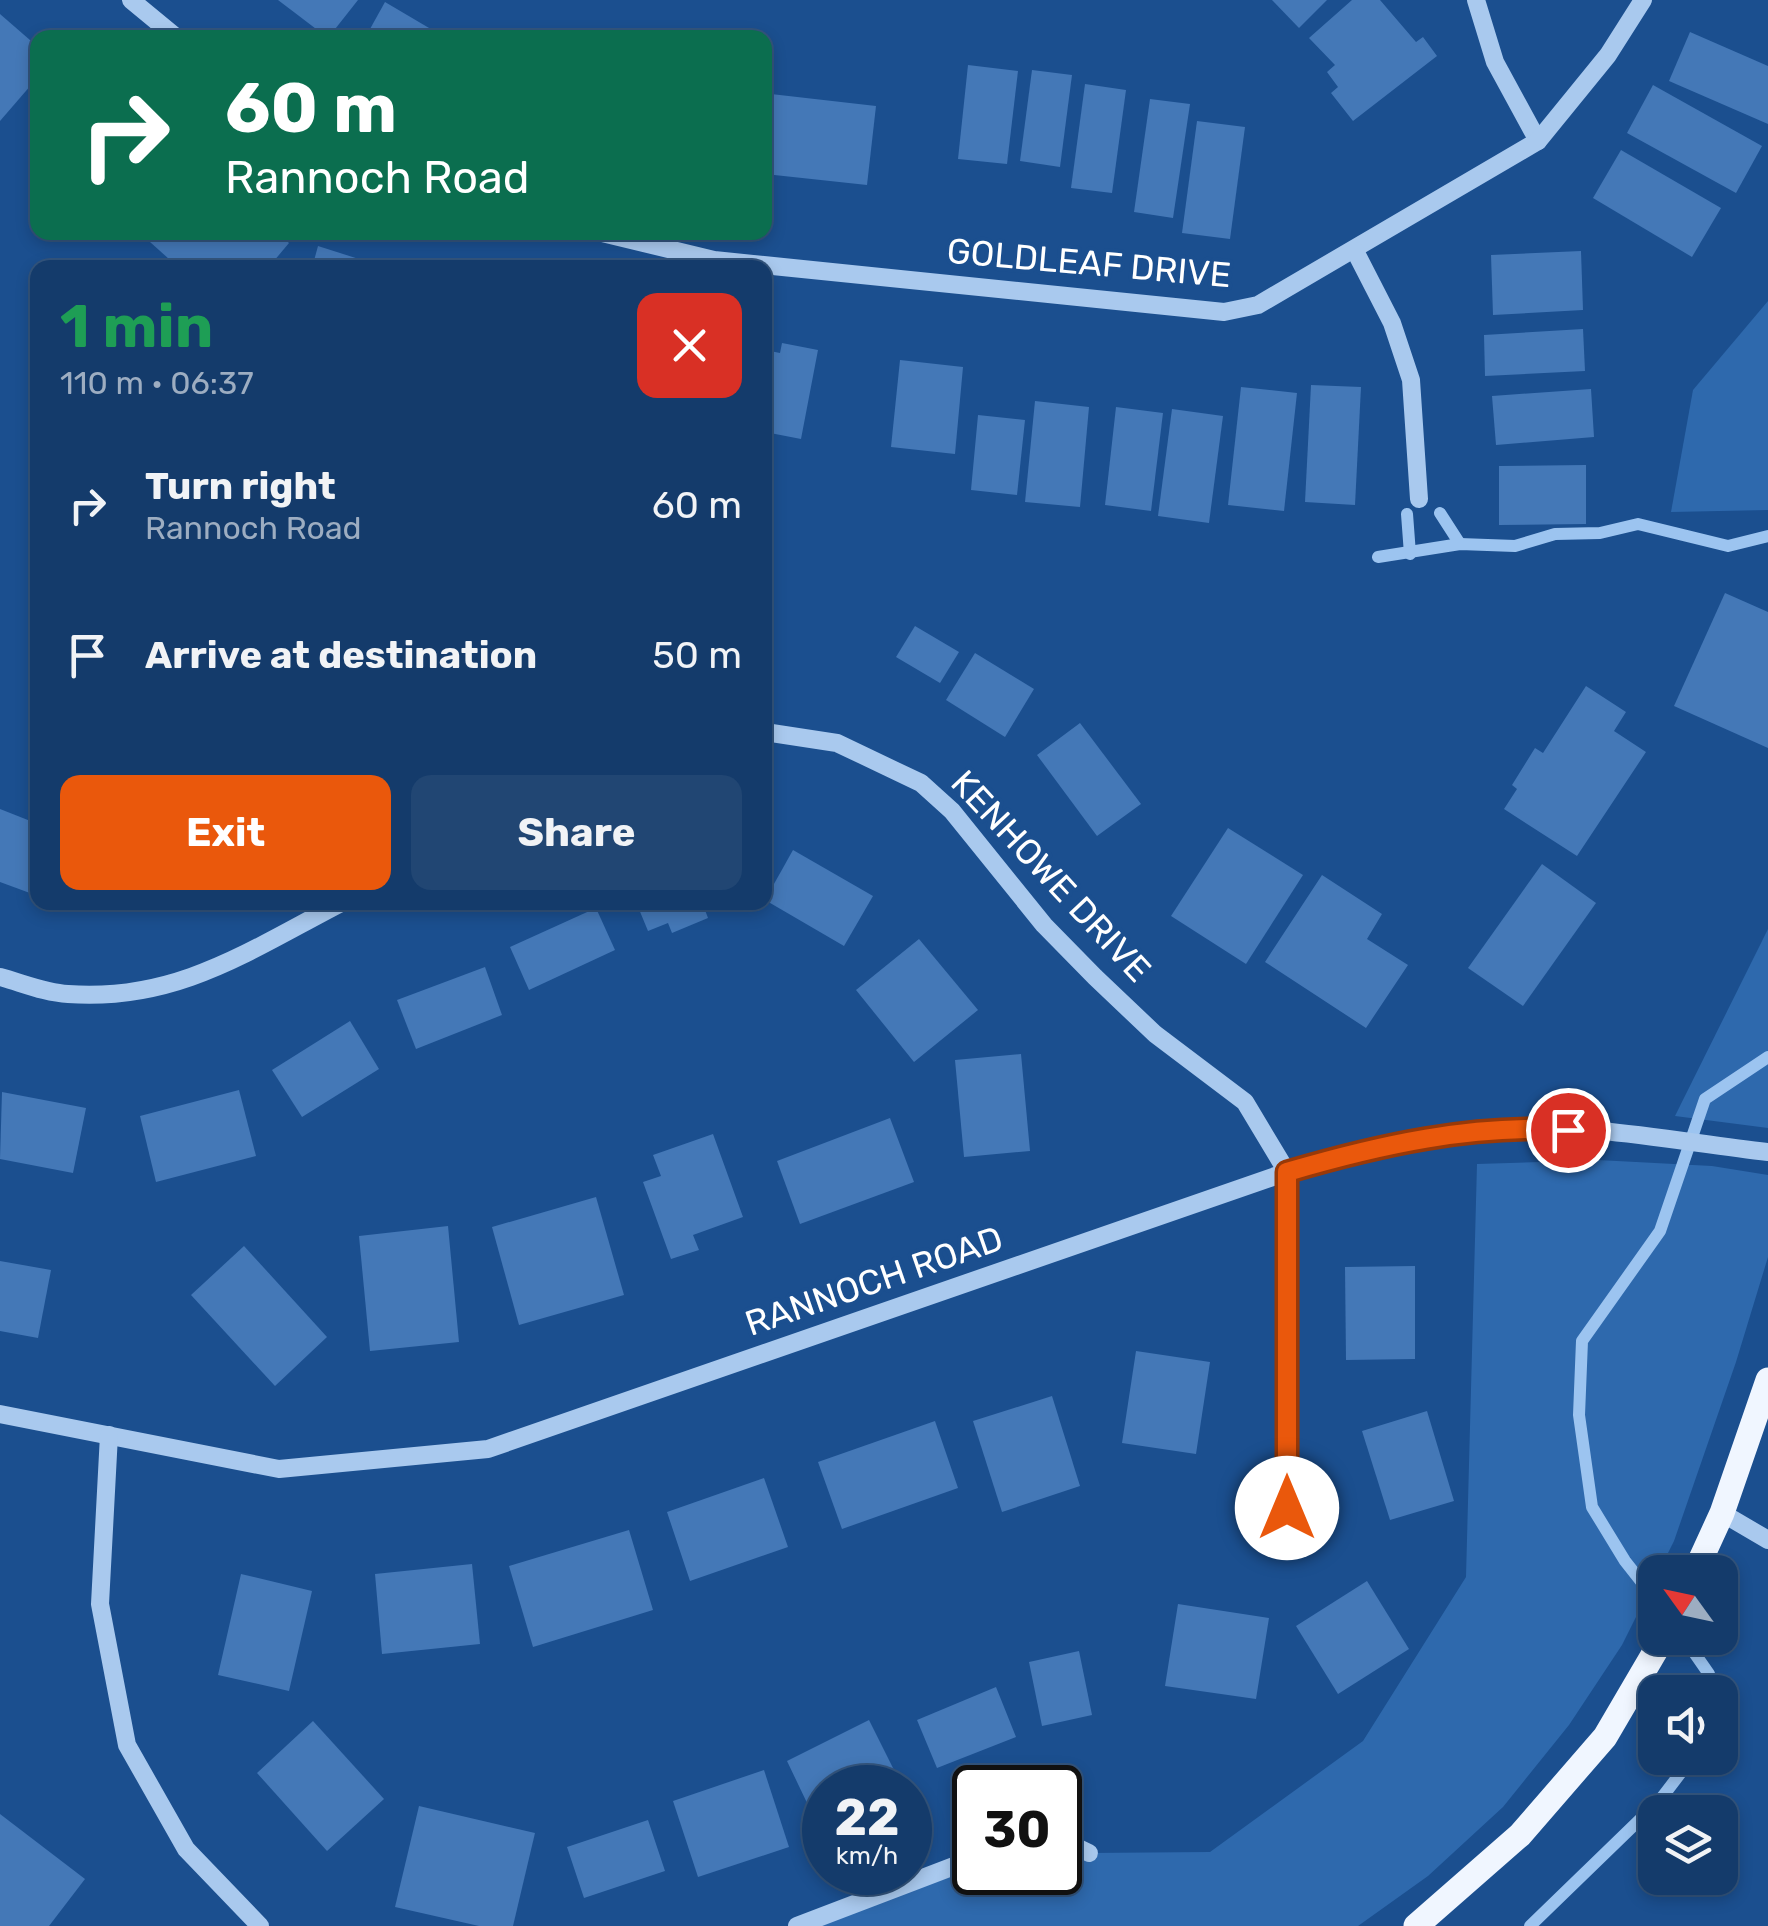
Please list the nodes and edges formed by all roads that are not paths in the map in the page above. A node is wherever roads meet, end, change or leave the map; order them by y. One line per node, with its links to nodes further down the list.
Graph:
1 (131, 0): 4 (street)
2 (1476, 0): 5 (street)
3 (1643, 0): 5 (street, GOLDLEAF DRIVE)
4 (167, 30)
5 (1538, 142): 7 (street, GOLDLEAF DRIVE)
6 (631, 240): 8 (street, GOLDLEAF DRIVE)
7 (1355, 251): 9 (street, GOLDLEAF DRIVE); 10 (street)
8 (714, 260)
9 (772, 266)
10 (1419, 499)
11 (772, 733): 15 (street, KENHOWE DRIVE)
12 (327, 910): 13 (street)
13 (0, 977)
14 (1768, 1152): 15 (street, RANNOCH ROAD)
15 (1287, 1172): 18 (street, RANNOCH ROAD); 19 (street)
16 (1768, 1380): 20 (main road)
17 (0, 1414): 18 (street, RANNOCH ROAD)
18 (109, 1435): 27 (street)
19 (1287, 1508)
20 (1722, 1513): 21 (street); 22 (main road)
21 (1768, 1540)
22 (1703, 1555)
23 (1653, 1655): 29 (main road)
24 (1082, 1850): 25 (street)
25 (1089, 1853)
26 (952, 1867): 28 (street)
27 (260, 1926)
28 (797, 1926)
29 (1416, 1926)

